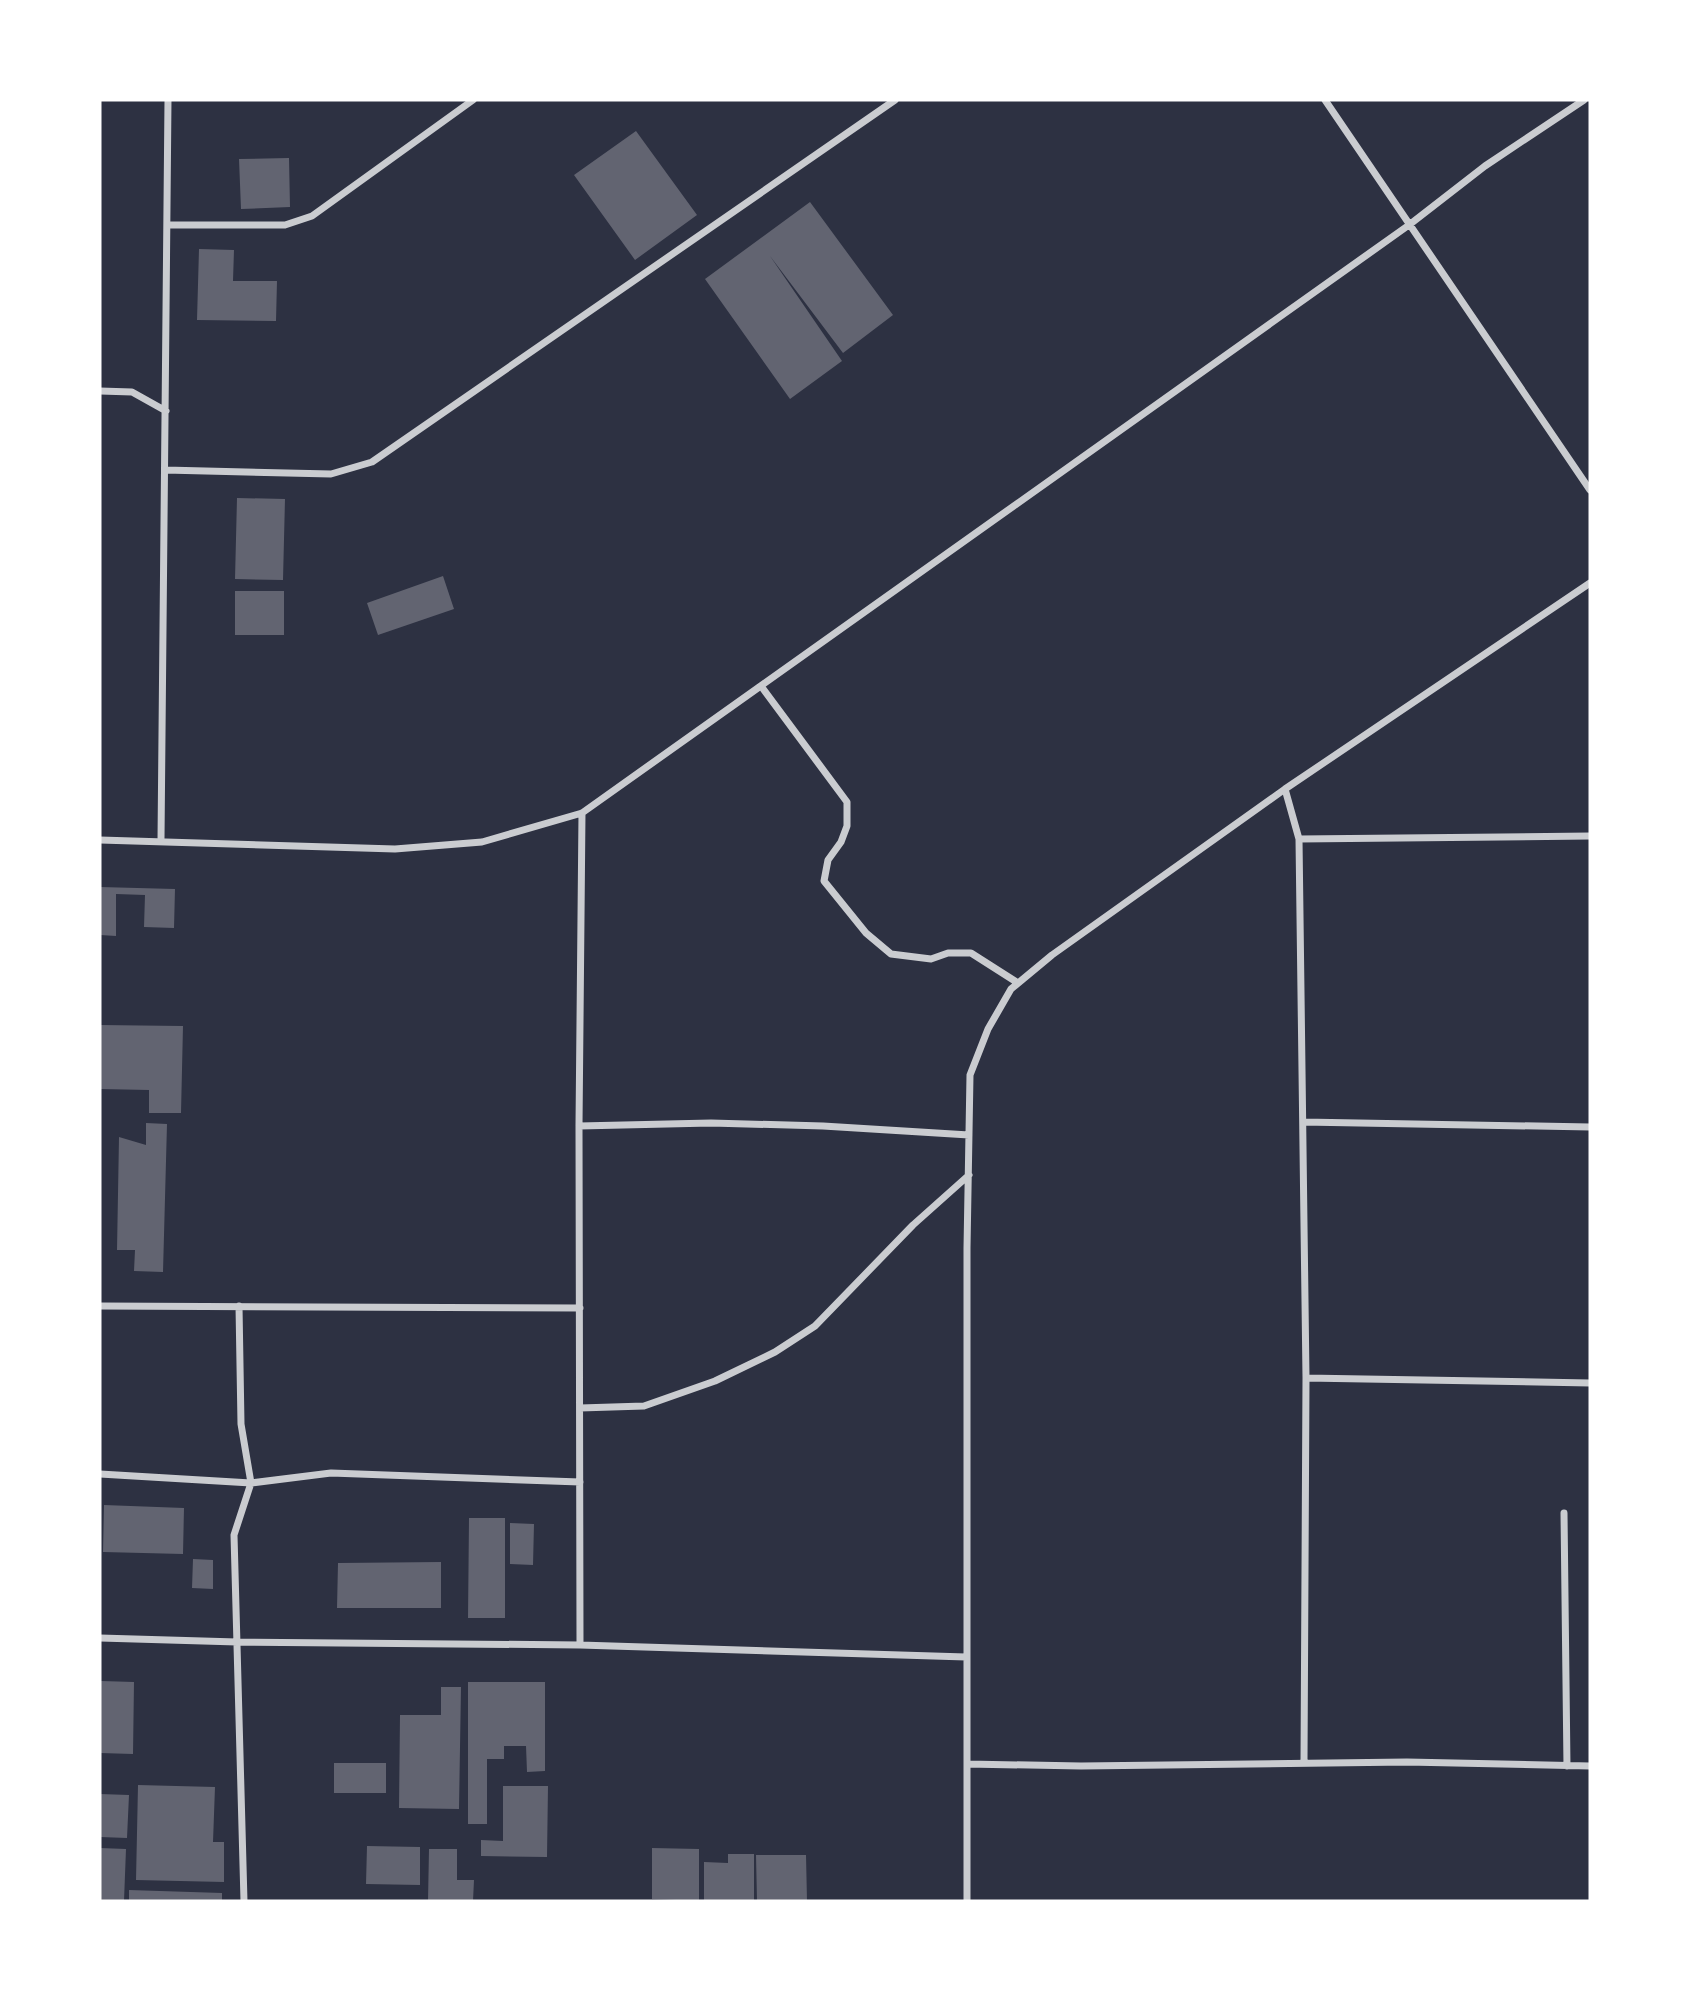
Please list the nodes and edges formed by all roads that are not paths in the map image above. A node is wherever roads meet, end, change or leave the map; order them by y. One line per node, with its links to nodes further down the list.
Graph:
1 (168, 100): 6 (street)
2 (473, 100): 6 (street)
3 (895, 100): 10 (street)
4 (1325, 100): 7 (street)
5 (1584, 100): 7 (street)
6 (168, 225): 9 (street)
7 (1409, 225): 11 (street); 13 (street)
8 (100, 391): 9 (street)
9 (166, 411): 10 (street)
10 (165, 470): 19 (street)
11 (1590, 490)
12 (1590, 583): 14 (street)
13 (761, 686): 15 (street); 20 (street)
14 (1285, 789): 17 (street); 20 (street)
15 (582, 813): 19 (street); 22 (street)
16 (1590, 836): 17 (street)
17 (1299, 839): 21 (street)
18 (100, 840): 19 (street)
19 (161, 841)
20 (1018, 983): 24 (street)
21 (1303, 1122): 23 (street); 29 (street)
22 (579, 1126): 24 (street); 28 (street)
23 (1590, 1127)
24 (969, 1135): 25 (street)
25 (968, 1175): 31 (street); 39 (street)
26 (100, 1306): 27 (street)
27 (239, 1307): 28 (street); 34 (street)
28 (580, 1308): 31 (street)
29 (1306, 1378): 30 (street); 41 (street)
30 (1590, 1382)
31 (580, 1408): 33 (street)
32 (100, 1474): 34 (street)
33 (580, 1482): 34 (street); 38 (street)
34 (251, 1483): 37 (street)
35 (1564, 1513): 42 (street)
36 (100, 1638): 37 (street)
37 (237, 1642): 38 (street); 44 (street)
38 (580, 1645): 39 (street)
39 (966, 1657): 40 (street)
40 (967, 1763): 41 (street); 45 (street)
41 (1304, 1763): 42 (street)
42 (1567, 1766): 43 (street)
43 (1590, 1766)
44 (244, 1901)
45 (967, 1901)

